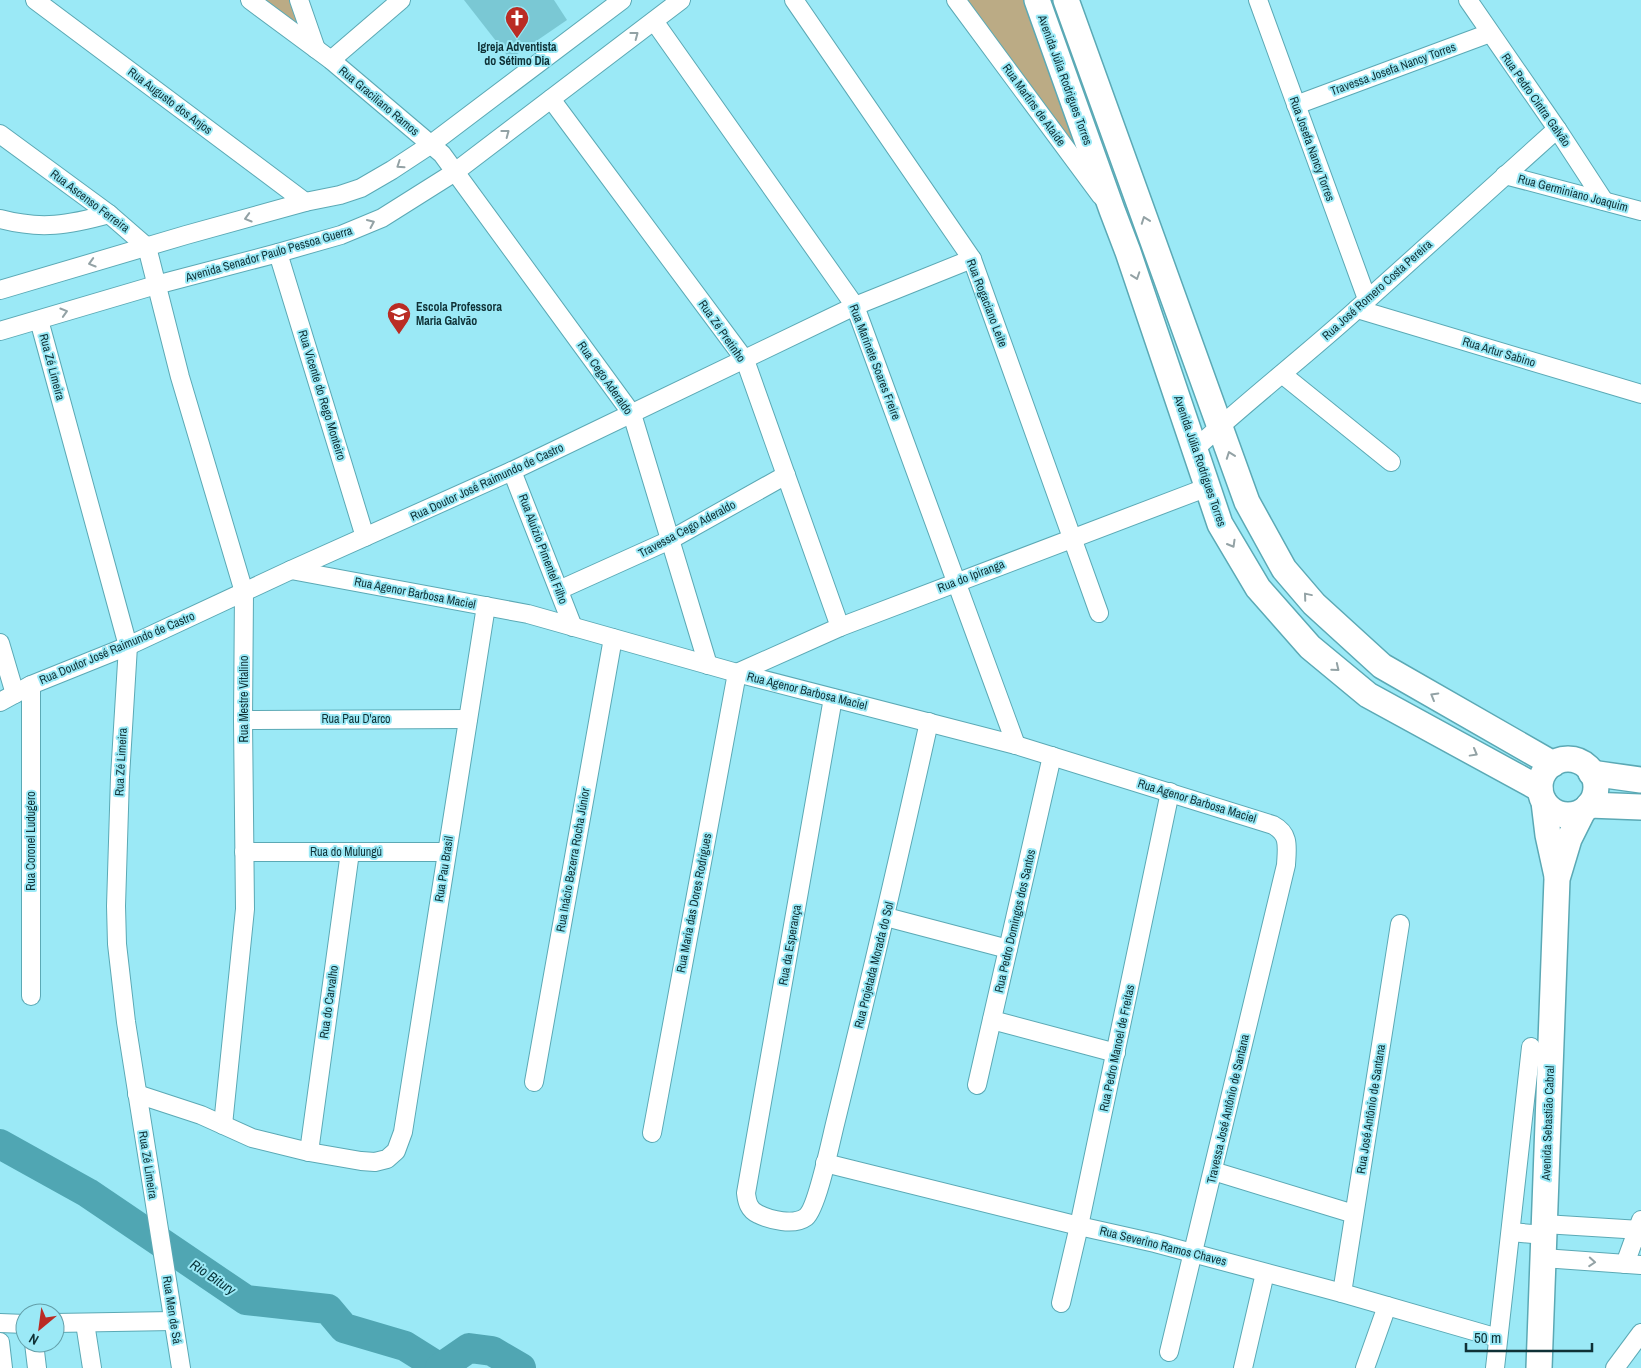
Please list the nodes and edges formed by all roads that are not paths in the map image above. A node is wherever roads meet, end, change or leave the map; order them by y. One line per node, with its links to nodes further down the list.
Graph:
1 (35, 0): 25 (street, Rua Augusto dos Anjos)
2 (250, 0): 15 (street, Rua Graciliano Ramos)
3 (299, 0): 15 (street)
4 (622, 0): 21 (street)
5 (681, 0): 13 (street, Avenida Senador Paulo Pessoa Guerra)
6 (794, 0): 34 (street, Rua Rogaciano Leite)
7 (956, 0): 26 (street, Rua Martins de Ataíde)
8 (1037, 0): 26 (main road, Avenida Júlia Rodrigues Torres)
9 (1066, 0): 30 (main road, one-way to 9)
10 (1258, 0): 18 (street, Rua Josefa Nancy Torres)
11 (1468, 0): 14 (street, Rua Pedro Cintra Galvão)
12 (393, 3): 16 (street)
13 (654, 21): 17 (street, Avenida Senador Paulo Pessoa Guerra, one-way to 13); 38 (street, Rua Marinete Soares Freire)
14 (1490, 33): 18 (street, Travessa Josefa Nancy Torres); 19 (street, Rua Pedro Cintra Galvão)
15 (316, 49): 16 (street, Rua Graciliano Ramos)
16 (331, 60): 21 (street, Rua Graciliano Ramos)
17 (551, 99): 22 (street, Avenida Senador Paulo Pessoa Guerra, one-way to 17); 41 (street, Rua Zé Pretinho)
18 (1296, 105): 37 (street, Rua Josefa Nancy Torres)
19 (1557, 129): 23 (street, Rua José Romero Costa Pereira); 24 (street, Rua Pedro Cintra Galvão)
20 (0, 134): 28 (street, Rua Ascenso Ferreira)
21 (436, 149): 22 (street, Rua Cego Aderaldo); 25 (street, one-way to 25)
22 (455, 172): 33 (street, Avenida Senador Paulo Pessoa Guerra, one-way to 22); 44 (street, Rua Cego Aderaldo)
23 (1505, 175): 24 (street, Rua Germiniano Joaquim); 37 (street, Rua José Romero Costa Pereira)
24 (1604, 201): 27 (street, Rua Germiniano Joaquim)
25 (305, 202): 31 (street, one-way to 31)
26 (1112, 210): 32 (main road, Avenida Júlia Rodrigues Torres)
27 (1641, 210)
28 (109, 214): 29 (street); 31 (street, Rua Ascenso Ferreira)
29 (0, 219)
30 (1154, 244): 32 (main road); 45 (main road)
31 (147, 247): 35 (street); 36 (street, one-way to 36)
32 (1128, 252): 46 (main road, Avenida Júlia Rodrigues Torres, one-way to 46)
33 (278, 253): 35 (street, Avenida Senador Paulo Pessoa Guerra); 53 (street, Rua Vicente do Rego Monteiro)
34 (972, 259): 38 (street, Rua Doutor José Raimundo de Castro); 54 (street, Rua Rogaciano Leite)
35 (156, 285): 39 (street, Avenida Senador Paulo Pessoa Guerra, one-way to 35); 59 (street, Rua Mestre Vitalino)
36 (0, 290)
37 (1362, 304): 42 (street, Rua José Romero Costa Pereira); 43 (street, Rua Artur Sabino)
38 (855, 306): 41 (street, Rua Doutor José Raimundo de Castro); 57 (street, Rua Marinete Soares Freire)
39 (39, 320): 40 (street, Avenida Senador Paulo Pessoa Guerra); 66 (street, Rua Zé Limeira)
40 (0, 331)
41 (745, 360): 44 (street, Rua Doutor José Raimundo de Castro); 49 (street, Rua Zé Pretinho)
42 (1282, 374): 45 (street, Rua José Romero Costa Pereira); 47 (street)
43 (1641, 394)
44 (632, 414): 48 (street, Rua Doutor José Raimundo de Castro); 55 (street, Rua Cego Aderaldo)
45 (1220, 426): 46 (street, Rua José Romero Costa Pereira); 51 (main road, one-way to 45)
46 (1195, 449): 50 (main road, Avenida Júlia Rodrigues Torres)
47 (1391, 462)
48 (512, 471): 53 (street, Rua Doutor José Raimundo de Castro); 58 (street, Rua Aluízio Pimentel Filho)
49 (786, 475): 55 (street, Travessa Cego Aderaldo); 63 (street, Rua Zé Pretinho)
50 (1208, 487): 52 (main road, Avenida Júlia Rodrigues Torres); 54 (street, Rua do Ipiranga)
51 (1247, 502): 52 (main road); 68 (main road, one-way to 51)
52 (1218, 516): 71 (main road, Avenida Júlia Rodrigues Torres, one-way to 71)
53 (365, 537): 56 (street, Rua Doutor José Raimundo de Castro)
54 (1072, 538): 57 (street, Rua do Ipiranga); 61 (street, Rua Rogaciano Leite)
55 (670, 540): 58 (street, Travessa Cego Aderaldo); 67 (street, Rua Cego Aderaldo)
56 (291, 570): 59 (street, Rua Doutor José Raimundo de Castro); 60 (street, Rua Agenor Barbosa Maciel)
57 (956, 582): 63 (street, Rua do Ipiranga); 77 (street, Rua Marinete Soares Freire)
58 (559, 590): 62 (street, Rua Aluízio Pimentel Filho)
59 (244, 592): 66 (street, Rua Doutor José Raimundo de Castro); 75 (street, Rua Mestre Vitalino)
60 (486, 606): 62 (street, Rua Agenor Barbosa Maciel); 74 (street, Rua Pau Brasil)
61 (1099, 613)
62 (573, 627): 64 (street, Rua Agenor Barbosa Maciel)
63 (840, 627): 69 (street, Rua do Ipiranga)
64 (613, 638): 67 (street, Rua Agenor Barbosa Maciel); 98 (street, Rua Inácio Bezerra Rocha Júnior)
65 (0, 643): 72 (street)
66 (128, 646): 70 (street, Rua Doutor José Raimundo de Castro); 100 (street, Rua Zé Limeira)
67 (708, 664): 69 (street, Rua Agenor Barbosa Maciel)
68 (1382, 666): 71 (main road); 79 (main road, one-way to 68)
69 (737, 673): 73 (street, Rua Agenor Barbosa Maciel); 102 (street, Rua Maria das Dores Rodrigues)
70 (31, 685): 72 (street, Rua Doutor José Raimundo de Castro); 94 (street, Rua Coronel Ludugero)
71 (1365, 692): 83 (main road, Avenida Júlia Rodrigues Torres, one-way to 83)
72 (7, 698)
73 (832, 698): 76 (street, Rua Agenor Barbosa Maciel); 106 (street, Rua da Esperança)
74 (468, 719): 75 (street, Rua Pau D'arco); 88 (street, Rua Pau Brasil)
75 (243, 720): 86 (street, Rua Mestre Vitalino)
76 (929, 722): 77 (street, Rua Agenor Barbosa Maciel); 91 (street, Rua Projetada Morada do Sol)
77 (1016, 745): 78 (street, Rua Agenor Barbosa Maciel)
78 (1052, 756): 82 (street, Rua Agenor Barbosa Maciel); 93 (street, Rua Pedro Domingos dos Santos)
79 (1553, 764): 80 (main road); 83 (main road)
80 (1591, 773): 81 (main road); 85 (main road)
81 (1641, 780)
82 (1170, 792): 89 (street, Rua Agenor Barbosa Maciel); 97 (street, Rua Pedro Manoel de Freitas)
83 (1542, 796): 85 (main road); 90 (main road, Avenida Sebastião Cabral)
84 (1641, 807): 85 (main road)
85 (1586, 808): 90 (main road, Avenida Sebastião Cabral)
86 (244, 852): 87 (street, Rua do Mulungú); 101 (street, Rua Mestre Vitalino)
87 (350, 852): 88 (street, Rua do Mulungú); 103 (street, Rua do Carvalho)
88 (447, 852): 103 (street, Rua Pau Brasil)
89 (1286, 865): 105 (street, Travessa José Antônio de Santana)
90 (1557, 879): 111 (main road, Avenida Sebastião Cabral)
91 (886, 917): 93 (street); 104 (street, Rua Projetada Morada do Sol)
92 (1400, 924): 107 (street, Rua José Antônio de Santana)
93 (1008, 948): 95 (street, Rua Pedro Domingos dos Santos)
94 (31, 996)
95 (992, 1020): 97 (street); 99 (street, Rua Pedro Domingos dos Santos)
96 (1531, 1047): 110 (street)
97 (1116, 1053): 108 (street, Rua Pedro Manoel de Freitas)
98 (534, 1082)
99 (977, 1085)
100 (137, 1094): 101 (street, Rua Pau Brasil); 112 (street, Rua Zé Limeira)
101 (223, 1125): 103 (street, Rua Pau Brasil)
102 (652, 1133)
103 (309, 1152)
104 (825, 1163): 106 (street, Rua Projetada Morada do Sol); 108 (street, Rua Severino Ramos Chaves)
105 (1213, 1171): 107 (street); 113 (street, Travessa José Antônio de Santana)
106 (813, 1206)
107 (1354, 1214): 116 (street, Rua José Antônio de Santana)
108 (1079, 1226): 113 (street, Rua Severino Ramos Chaves); 117 (street, Rua Pedro Manoel de Freitas)
109 (1640, 1226): 111 (street); 114 (street)
110 (1511, 1232): 111 (street); 125 (street)
111 (1544, 1239): 114 (street, one-way to 114); 136 (main road, Avenida Sebastião Cabral)
112 (162, 1252): 119 (street, Rua Men de Sá)
113 (1193, 1253): 115 (street, Rua Severino Ramos Chaves); 127 (street, Travessa José Antônio de Santana)
114 (1633, 1265)
115 (1265, 1273): 116 (street, Rua Severino Ramos Chaves); 133 (street)
116 (1342, 1293): 118 (street, Rua Severino Ramos Chaves)
117 (1062, 1303)
118 (1387, 1306): 125 (street, Rua Severino Ramos Chaves); 134 (street)
119 (173, 1321): 122 (street); 132 (street, Rua Men de Sá)
120 (0, 1323): 123 (street)
121 (65, 1323): 122 (street)
122 (85, 1323): 131 (street)
123 (15, 1324)
124 (1641, 1334): 137 (street)
125 (1498, 1338): 135 (street)
126 (0, 1342): 129 (street)
127 (1169, 1352)
128 (35, 1353): 130 (street)
129 (3, 1368)
130 (37, 1368)
131 (92, 1368)
132 (181, 1368)
133 (1243, 1368)
134 (1365, 1368)
135 (1495, 1368)
136 (1539, 1368)
137 (1615, 1368)

